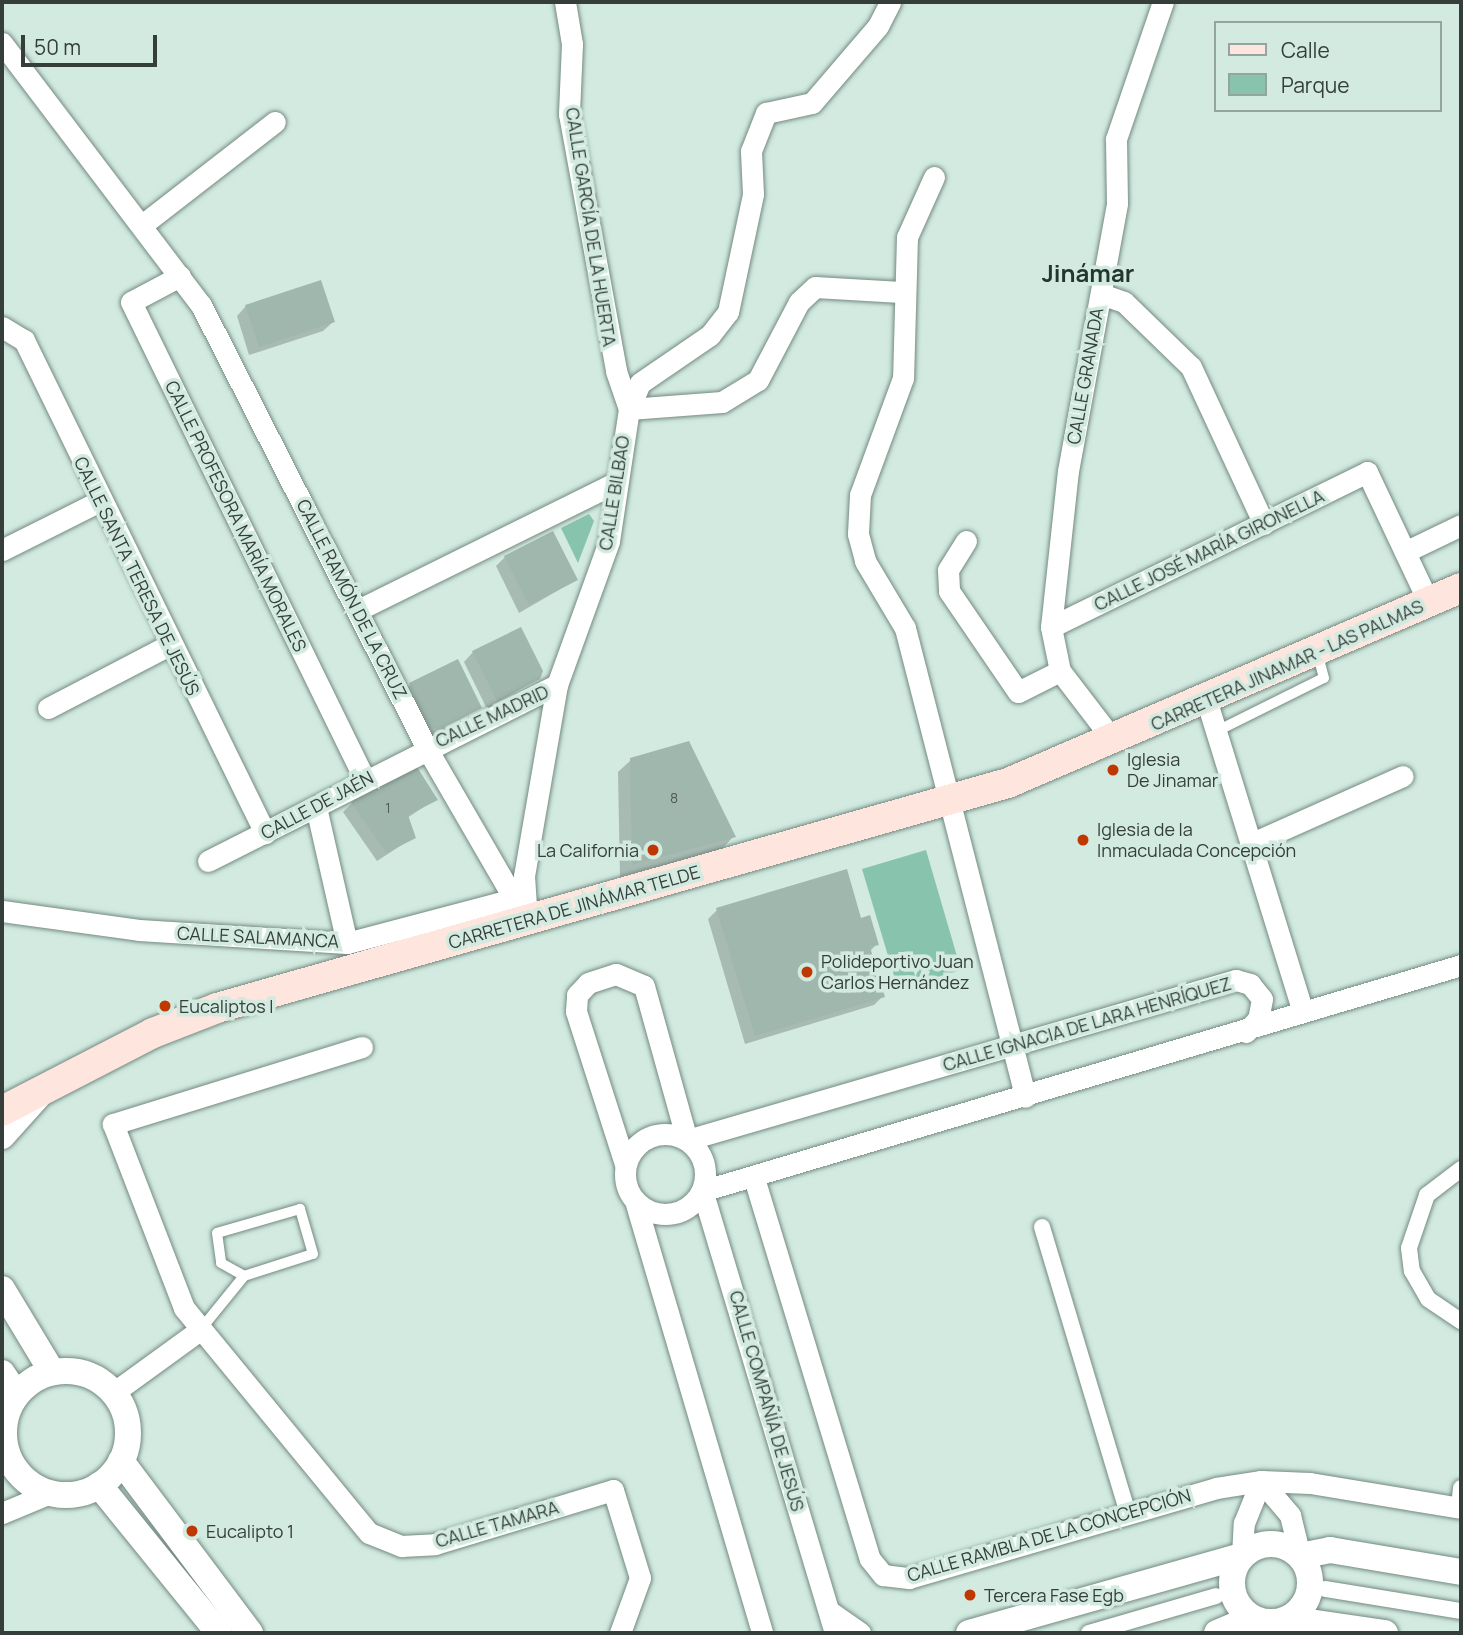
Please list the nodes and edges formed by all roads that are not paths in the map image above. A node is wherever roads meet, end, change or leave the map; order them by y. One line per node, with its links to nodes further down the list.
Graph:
1 (565, 2): 12 (street, CALLE GARCÍA DE LA HUERTA)
2 (890, 2): 12 (street, CALLE BILBAO)
3 (1163, 2): 10 (street, CALLE GRANADA)
4 (2, 43): 7 (street, CALLE RAMÓN DE LA CRUZ)
5 (275, 122): 7 (street)
6 (934, 177): 9 (street)
7 (142, 225): 8 (street, CALLE RAMÓN DE LA CRUZ)
8 (180, 276): 22 (street, CALLE RAMÓN DE LA CRUZ); 34 (street, CALLE PROFESORA MARÍA MORALES)
9 (901, 292): 12 (street); 35 (street)
10 (1101, 294): 15 (street); 23 (street, CALLE GRANADA)
11 (2, 327): 14 (street, CALLE SANTA TERESA DE JESÚS)
12 (629, 409): 13 (street, CALLE BILBAO)
13 (613, 484): 22 (street); 27 (street, CALLE BILBAO)
14 (100, 501): 18 (street); 24 (street, CALLE SANTA TERESA DE JESÚS)
15 (1264, 524): 19 (street, CALLE JOSÉ MARÍA GIRONELLA); 23 (street, CALLE JOSÉ MARÍA GIRONELLA)
16 (1461, 525): 19 (street)
17 (965, 541): 26 (street)
18 (2, 550)
19 (1405, 552): 21 (street)
20 (1461, 588): 21 (main road, CARRETERA JINAMAR - LAS PALMAS)
21 (1429, 603): 25 (main road, CARRETERA JINAMAR - LAS PALMAS)
22 (358, 610): 32 (street, CALLE RAMÓN DE LA CRUZ)
23 (1051, 626): 26 (street, CALLE GRANADA)
24 (171, 644): 29 (street); 37 (street, CALLE SANTA TERESA DE JESÚS)
25 (1317, 651): 28 (main road, CARRETERA JINAMAR - LAS PALMAS); 30 (lane)
26 (1060, 671): 31 (street, CALLE GRANADA)
27 (557, 685): 32 (street, CALLE MADRID); 40 (street, CALLE BILBAO)
28 (1206, 699): 30 (street); 31 (main road, CARRETERA JINAMAR - LAS PALMAS)
29 (48, 708)
30 (1217, 731): 38 (street)
31 (1113, 740): 35 (main road, CARRETERA DE JINÁMAR TELDE)
32 (426, 747): 34 (street, CALLE DE JAÉN); 40 (street, CALLE RAMÓN DE LA CRUZ)
33 (1403, 776): 38 (street)
34 (365, 780): 36 (street, CALLE DE JAÉN)
35 (945, 802): 40 (main road, CARRETERA DE JINÁMAR TELDE); 47 (street)
36 (316, 807): 37 (street, CALLE DE JAÉN); 42 (street)
37 (265, 833): 39 (street, CALLE DE JAÉN)
38 (1250, 844): 45 (street)
39 (208, 861)
40 (519, 910): 42 (street, CALLE SALAMANCA); 49 (main road, CARRETERA DE JINÁMAR TELDE)
41 (2, 911): 42 (street, CALLE SALAMANCA)
42 (347, 943)
43 (1461, 965): 45 (street)
44 (1262, 999): 45 (street); 46 (street); 47 (street, CALLE IGNACIA DE LARA HENRÍQUEZ)
45 (1302, 1009): 46 (street)
46 (1245, 1032): 50 (street)
47 (1010, 1046): 50 (street); 53 (street, CALLE IGNACIA DE LARA HENRÍQUEZ)
48 (362, 1047): 63 (street, CALLE TAMARA)
49 (43, 1091): 51 (main road, CARRETERA DE JINÁMAR TELDE); 52 (street)
50 (1025, 1097): 56 (street)
51 (2, 1111)
52 (2, 1136)
53 (687, 1140): 54 (street); 54 (street); 57 (street)
54 (625, 1164): 58 (street)
55 (1461, 1169): 62 (street)
56 (754, 1178): 57 (street); 76 (street, CALLE RAMBLA DE LA CONCEPCIÓN)
57 (702, 1191): 58 (street); 84 (street, CALLE COMPAÑÍA DE JESÚS)
58 (636, 1204): 86 (street)
59 (1042, 1227): 76 (street)
60 (244, 1276): 60 (lane); 63 (lane)
61 (2, 1289): 64 (street)
62 (1461, 1321)
63 (201, 1329): 66 (street); 91 (street, CALLE TAMARA)
64 (52, 1372): 65 (street); 66 (street)
65 (9, 1384): 67 (street)
66 (113, 1393): 68 (street)
67 (3, 1436): 73 (street)
68 (121, 1461): 71 (street); 90 (street)
69 (1261, 1481): 70 (street, CALLE RAMBLA DE LA CONCEPCIÓN); 72 (street, CALLE RAMBLA DE LA CONCEPCIÓN); 77 (street); 78 (street)
70 (1310, 1483): 74 (street, CALLE RAMBLA DE LA CONCEPCIÓN); 77 (street)
71 (99, 1485): 73 (street); 89 (street)
72 (1216, 1488): 76 (street, CALLE RAMBLA DE LA CONCEPCIÓN); 78 (street, CALLE RAMBLA DE LA CONCEPCIÓN)
73 (50, 1493): 75 (street)
74 (1460, 1501)
75 (2, 1513)
76 (1128, 1514)
77 (1290, 1515): 80 (street)
78 (1244, 1523): 79 (street)
79 (1242, 1556): 80 (street); 87 (street); 96 (street)
80 (1300, 1556): 81 (street); 88 (street)
81 (1461, 1572)
82 (1325, 1589): 85 (street)
83 (1216, 1596): 97 (street)
84 (829, 1611): 94 (street, CALLE COMPAÑÍA DE JESÚS); 95 (street)
85 (1461, 1611)
86 (753, 1612): 92 (street); 93 (street)
87 (1252, 1626): 88 (street); 98 (street)
88 (1286, 1626): 99 (street)
89 (219, 1633)
90 (250, 1633)
91 (620, 1633)
92 (750, 1633)
93 (762, 1633)
94 (835, 1633)
95 (860, 1633)
96 (969, 1633)
97 (1089, 1633)
98 (1217, 1633)
99 (1375, 1633)

